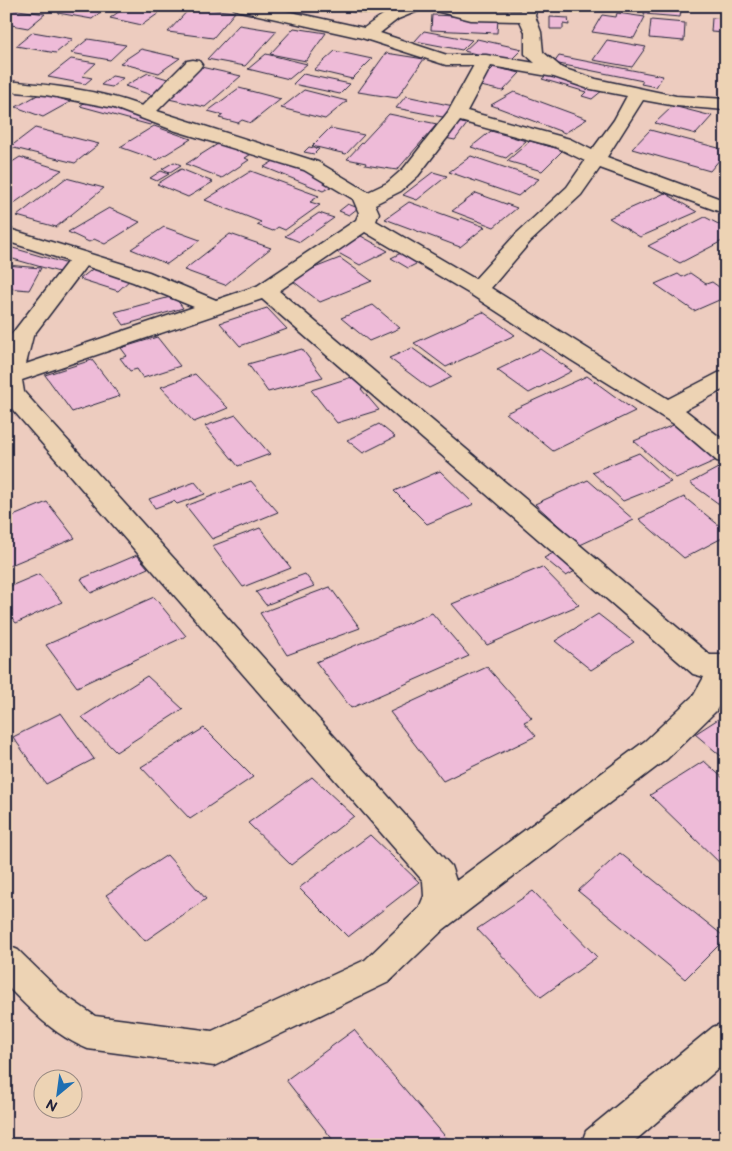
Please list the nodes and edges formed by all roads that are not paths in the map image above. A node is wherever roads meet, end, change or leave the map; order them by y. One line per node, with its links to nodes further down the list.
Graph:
1 (240, 6): 5 (street)
2 (417, 6): 5 (street)
3 (434, 6): 4 (street)
4 (528, 11): 8 (street)
5 (367, 34): 6 (street)
6 (486, 60): 8 (street); 13 (street)
7 (193, 65): 12 (street)
8 (556, 72): 10 (street)
9 (7, 88): 12 (street)
10 (638, 93): 11 (street); 14 (street)
11 (726, 105)
12 (145, 113): 16 (street)
13 (456, 114): 14 (street); 16 (street)
14 (595, 159): 15 (street); 19 (street)
15 (726, 208)
16 (364, 212): 19 (street); 20 (street)
17 (6, 234): 18 (street)
18 (82, 257): 21 (street); 22 (street)
19 (478, 289): 24 (street)
20 (265, 290): 21 (street); 26 (street)
21 (215, 308): 22 (street)
22 (8, 378): 27 (street)
23 (726, 378): 24 (street)
24 (668, 410): 25 (street)
25 (726, 454)
26 (725, 666): 27 (street)
27 (432, 918): 28 (street)
28 (6, 961)
29 (726, 1039): 30 (street)
30 (600, 1145)

